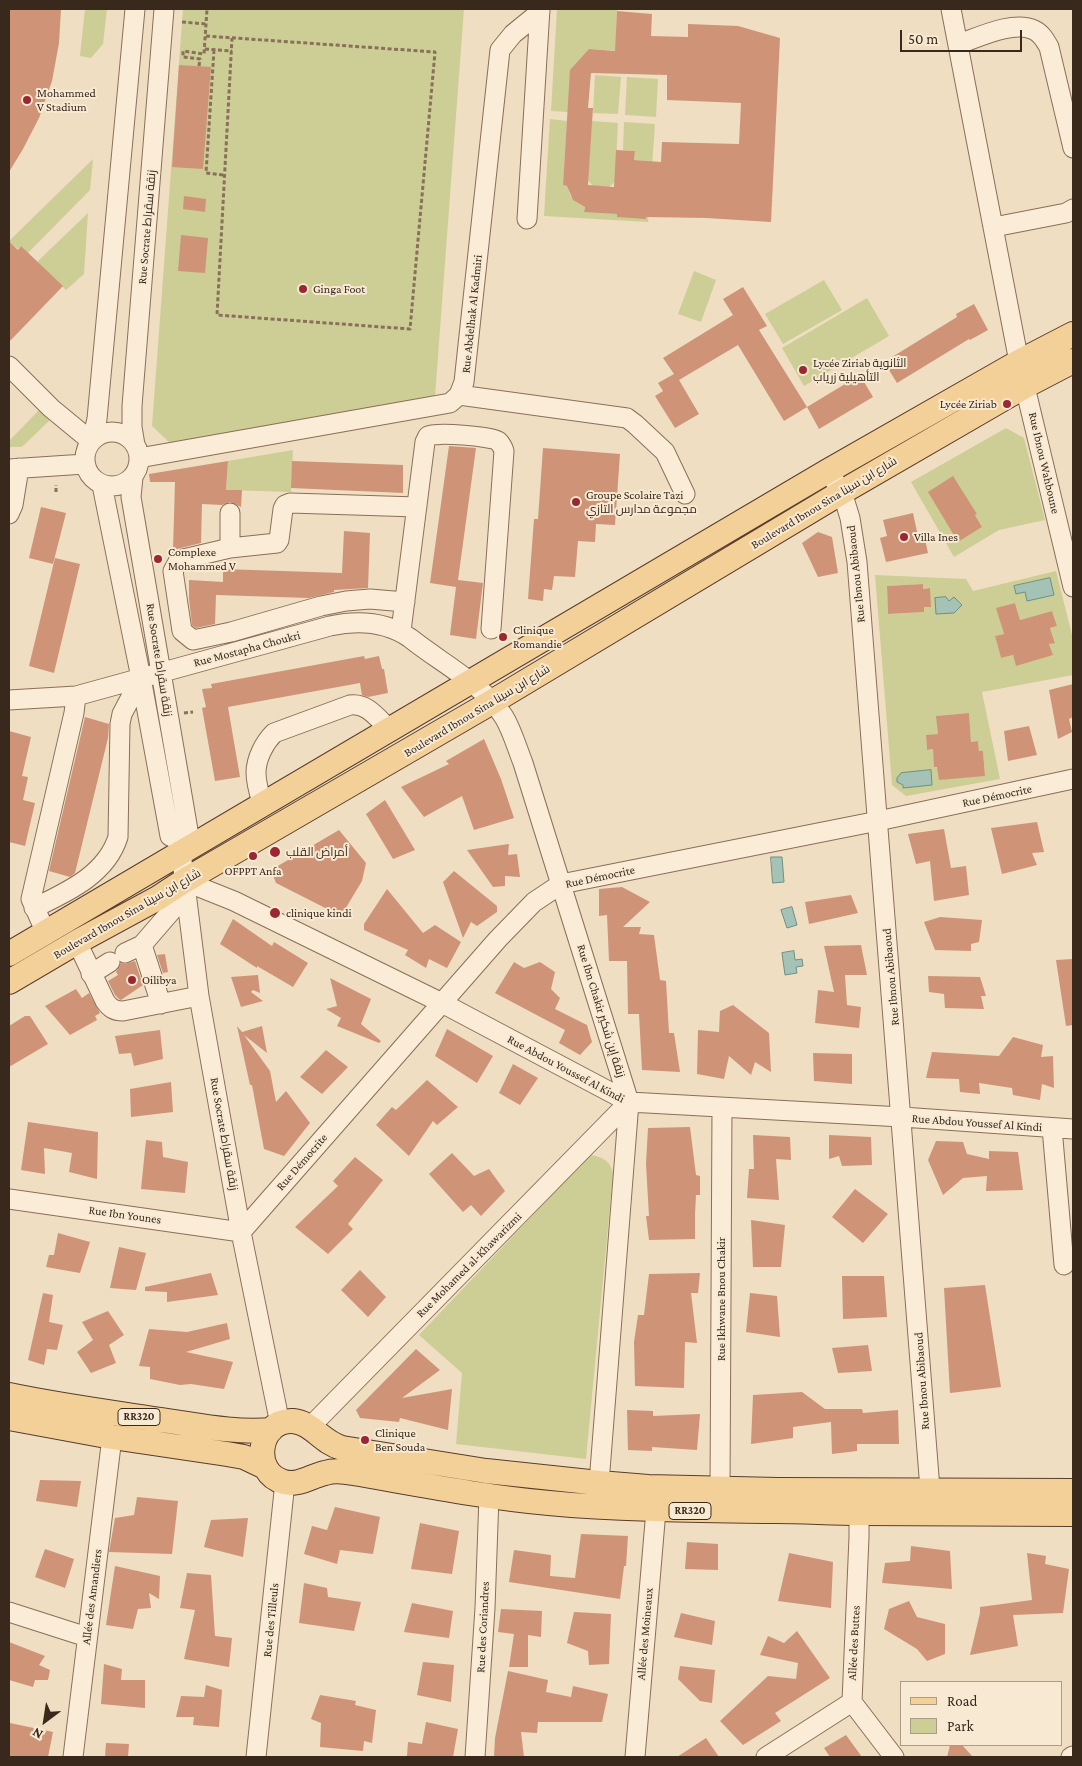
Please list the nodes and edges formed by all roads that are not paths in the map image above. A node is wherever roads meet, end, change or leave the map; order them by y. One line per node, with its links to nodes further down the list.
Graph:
1 (135, 9): 6 (street)
2 (164, 9): 7 (street, Rue Socrate زنقة سقراط)
3 (951, 9): 5 (street, Rue Ibnou Wahboune)
4 (540, 10): 10 (street); 17 (street, Rue Abdelhak Al Kadmiri)
5 (959, 44): 8 (street); 11 (street, Rue Ibnou Wahboune)
6 (125, 118): 7 (street); 18 (street)
7 (155, 120): 19 (street, Rue Socrate زنقة سقراط)
8 (1073, 148)
9 (1073, 209): 11 (street)
10 (527, 219)
11 (994, 227): 13 (street, Rue Ibnou Wahboune)
12 (1073, 334): 13 (main road, Boulevard Ibnou Sina شارع ابن سينا)
13 (1016, 351): 16 (street, Rue Ibnou Wahboune); 22 (main road, Boulevard Ibnou Sina شارع ابن سينا)
14 (1073, 362): 16 (main road, Boulevard Ibnou Sina شارع ابن سينا)
15 (9, 366): 18 (street)
16 (1025, 386): 25 (main road, Boulevard Ibnou Sina شارع ابن سينا); 31 (street, Rue Ibnou Wahboune)
17 (459, 395): 19 (street); 26 (street)
18 (92, 440): 19 (street); 20 (street)
19 (137, 451): 23 (street)
20 (85, 464): 21 (street); 24 (street)
21 (14, 469): 29 (street)
22 (828, 471): 25 (street, Rue Ibnou Abibaoud); 37 (main road, Boulevard Ibnou Sina شارع ابن سينا)
23 (132, 477): 24 (street); 35 (street, Rue Socrate زنقة سقراط)
24 (102, 485): 36 (street, Rue Socrate زنقة سقراط)
25 (842, 492): 40 (main road, Boulevard Ibnou Sina شارع ابن سينا); 44 (street, Rue Ibnou Abibaoud)
26 (685, 494)
27 (417, 506): 30 (street); 32 (street); 33 (street)
28 (230, 512): 30 (street)
29 (9, 514)
30 (230, 548): 32 (street)
31 (1073, 587)
32 (405, 602): 34 (street)
33 (491, 629)
34 (401, 631): 35 (street, Rue Mostapha Choukri); 37 (street, Rue Mostapha Choukri)
35 (161, 672): 36 (street, Rue Mostapha Choukri); 45 (street, Rue Socrate زنقة سقراط)
36 (141, 678): 38 (street, Rue Mostapha Choukri); 45 (street, Rue Socrate زنقة سقراط); 48 (street)
37 (471, 682): 40 (street, Rue Mostapha Choukri); 41 (main road, Boulevard Ibnou Sina شارع ابن سينا)
38 (76, 696): 39 (street, Rue Mostapha Choukri); 48 (street)
39 (9, 700)
40 (492, 702): 46 (street, Rue Ibn Chakir زنقة إبن شكير); 47 (main road, Boulevard Ibnou Sina شارع ابن سينا)
41 (390, 730): 43 (main road, Boulevard Ibnou Sina شارع ابن سينا); 43 (street)
42 (1073, 779): 44 (street, Rue Démocrite)
43 (263, 806): 45 (main road, Boulevard Ibnou Sina شارع ابن سينا)
44 (878, 821): 46 (street, Rue Démocrite); 60 (street, Rue Ibnou Abibaoud)
45 (180, 847): 47 (street, Rue Socrate زنقة سقراط); 49 (main road, Boulevard Ibnou Sina شارع ابن سينا)
46 (561, 884): 56 (street, Rue Démocrite); 58 (street, Rue Ibn Chakir زنقة إبن شكير)
47 (185, 888): 50 (main road, Boulevard Ibnou Sina شارع ابن سينا); 51 (street); 55 (street, Rue Socrate زنقة سقراط); 56 (street, Rue Abdou Youssef Al Kindi)
48 (34, 908): 49 (street)
49 (46, 933): 52 (main road, Boulevard Ibnou Sina شارع ابن سينا)
50 (77, 942): 53 (street); 54 (main road, Boulevard Ibnou Sina شارع ابن سينا)
51 (126, 953): 53 (street); 57 (street)
52 (9, 954)
53 (91, 974): 57 (street)
54 (9, 982)
55 (200, 996): 57 (street); 64 (street, Rue Socrate زنقة سقراط)
56 (442, 1003): 58 (street, Rue Abdou Youssef Al Kindi); 64 (street, Rue Démocrite)
57 (161, 1004)
58 (629, 1102): 59 (street, Rue Abdou Youssef Al Kindi); 69 (street, Rue Mohamed al-Khawarizmi); 74 (street, Rue Ibn Chakir زنقة إبن شكير)
59 (722, 1108): 60 (street, Rue Abdou Youssef Al Kindi); 75 (street, Rue Ikhwane Bnou Chakir)
60 (902, 1117): 61 (street, Rue Abdou Youssef Al Kindi); 76 (street, Rue Ibnou Abibaoud)
61 (1052, 1128): 62 (street, Rue Abdou Youssef Al Kindi); 65 (street)
62 (1073, 1129)
63 (9, 1199): 64 (street, Rue Ibn Younes)
64 (241, 1232): 68 (street, Rue Socrate زنقة سقراط)
65 (1064, 1265)
66 (9, 1395): 68 (main road, RR320)
67 (9, 1418): 70 (main road, RR320)
68 (275, 1427): 69 (main road, RR320); 71 (main road)
69 (314, 1431): 72 (main road); 74 (main road, RR320)
70 (112, 1437): 71 (main road, RR320); 83 (street, Allée des Amandiers)
71 (265, 1466): 73 (main road, RR320)
72 (311, 1477): 73 (main road, RR320); 78 (main road, RR320)
73 (285, 1482): 86 (street, Rue des Tilleuls)
74 (599, 1483): 75 (main road, RR320)
75 (720, 1489): 76 (main road, RR320)
76 (930, 1490): 77 (main road, RR320)
77 (1073, 1491)
78 (488, 1496): 79 (main road, RR320); 87 (street, Rue des Coriandres)
79 (656, 1510): 80 (main road, RR320); 88 (street, Allée des Moineaux)
80 (859, 1514): 81 (main road, RR320); 84 (street, Allée des Buttes)
81 (1073, 1514)
82 (9, 1612): 83 (street)
83 (87, 1637): 85 (street, Allée des Amandiers)
84 (852, 1702): 89 (street); 90 (street)
85 (73, 1757)
86 (256, 1757)
87 (475, 1757)
88 (636, 1757)
89 (766, 1757)
90 (894, 1757)

